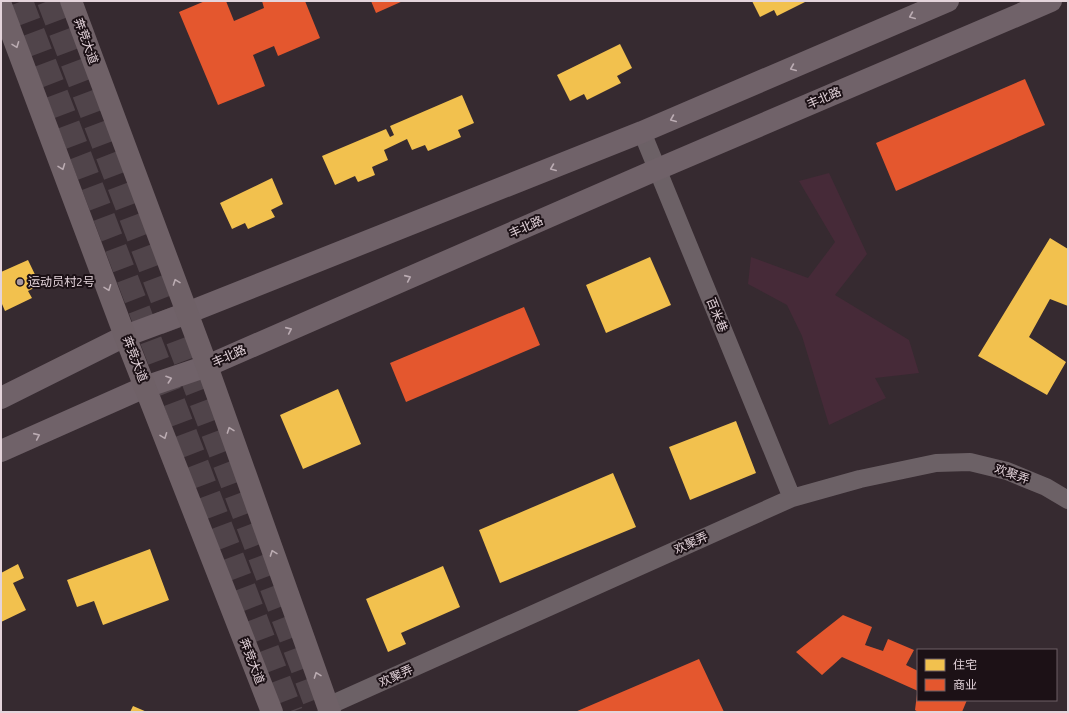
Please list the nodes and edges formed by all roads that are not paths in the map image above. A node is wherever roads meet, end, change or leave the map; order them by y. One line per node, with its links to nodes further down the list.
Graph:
1 (71, 1): 7 (main road, 奔竞大道, one-way to 1)
2 (948, 1): 5 (main road, one-way to 5)
3 (1051, 1): 6 (main road, 丰北路)
4 (2, 7): 8 (main road, 奔竞大道, one-way to 8)
5 (642, 132): 6 (street, 百米巷); 7 (main road, one-way to 7)
6 (658, 169): 9 (main road, 丰北路, one-way to 6); 13 (street, 百米巷)
7 (187, 313): 8 (main road); 9 (main road, 奔竞大道)
8 (125, 336): 10 (main road, 奔竞大道); 11 (main road)
9 (207, 366): 10 (main road, 丰北路, one-way to 9); 15 (main road, 奔竞大道, one-way to 9)
10 (146, 387): 12 (main road, 丰北路, one-way to 10); 16 (main road, 奔竞大道, one-way to 16)
11 (1, 398)
12 (1, 451)
13 (792, 498): 14 (street, 欢聚弄); 15 (street, 欢聚弄)
14 (1068, 500)
15 (329, 709)
16 (272, 712)

